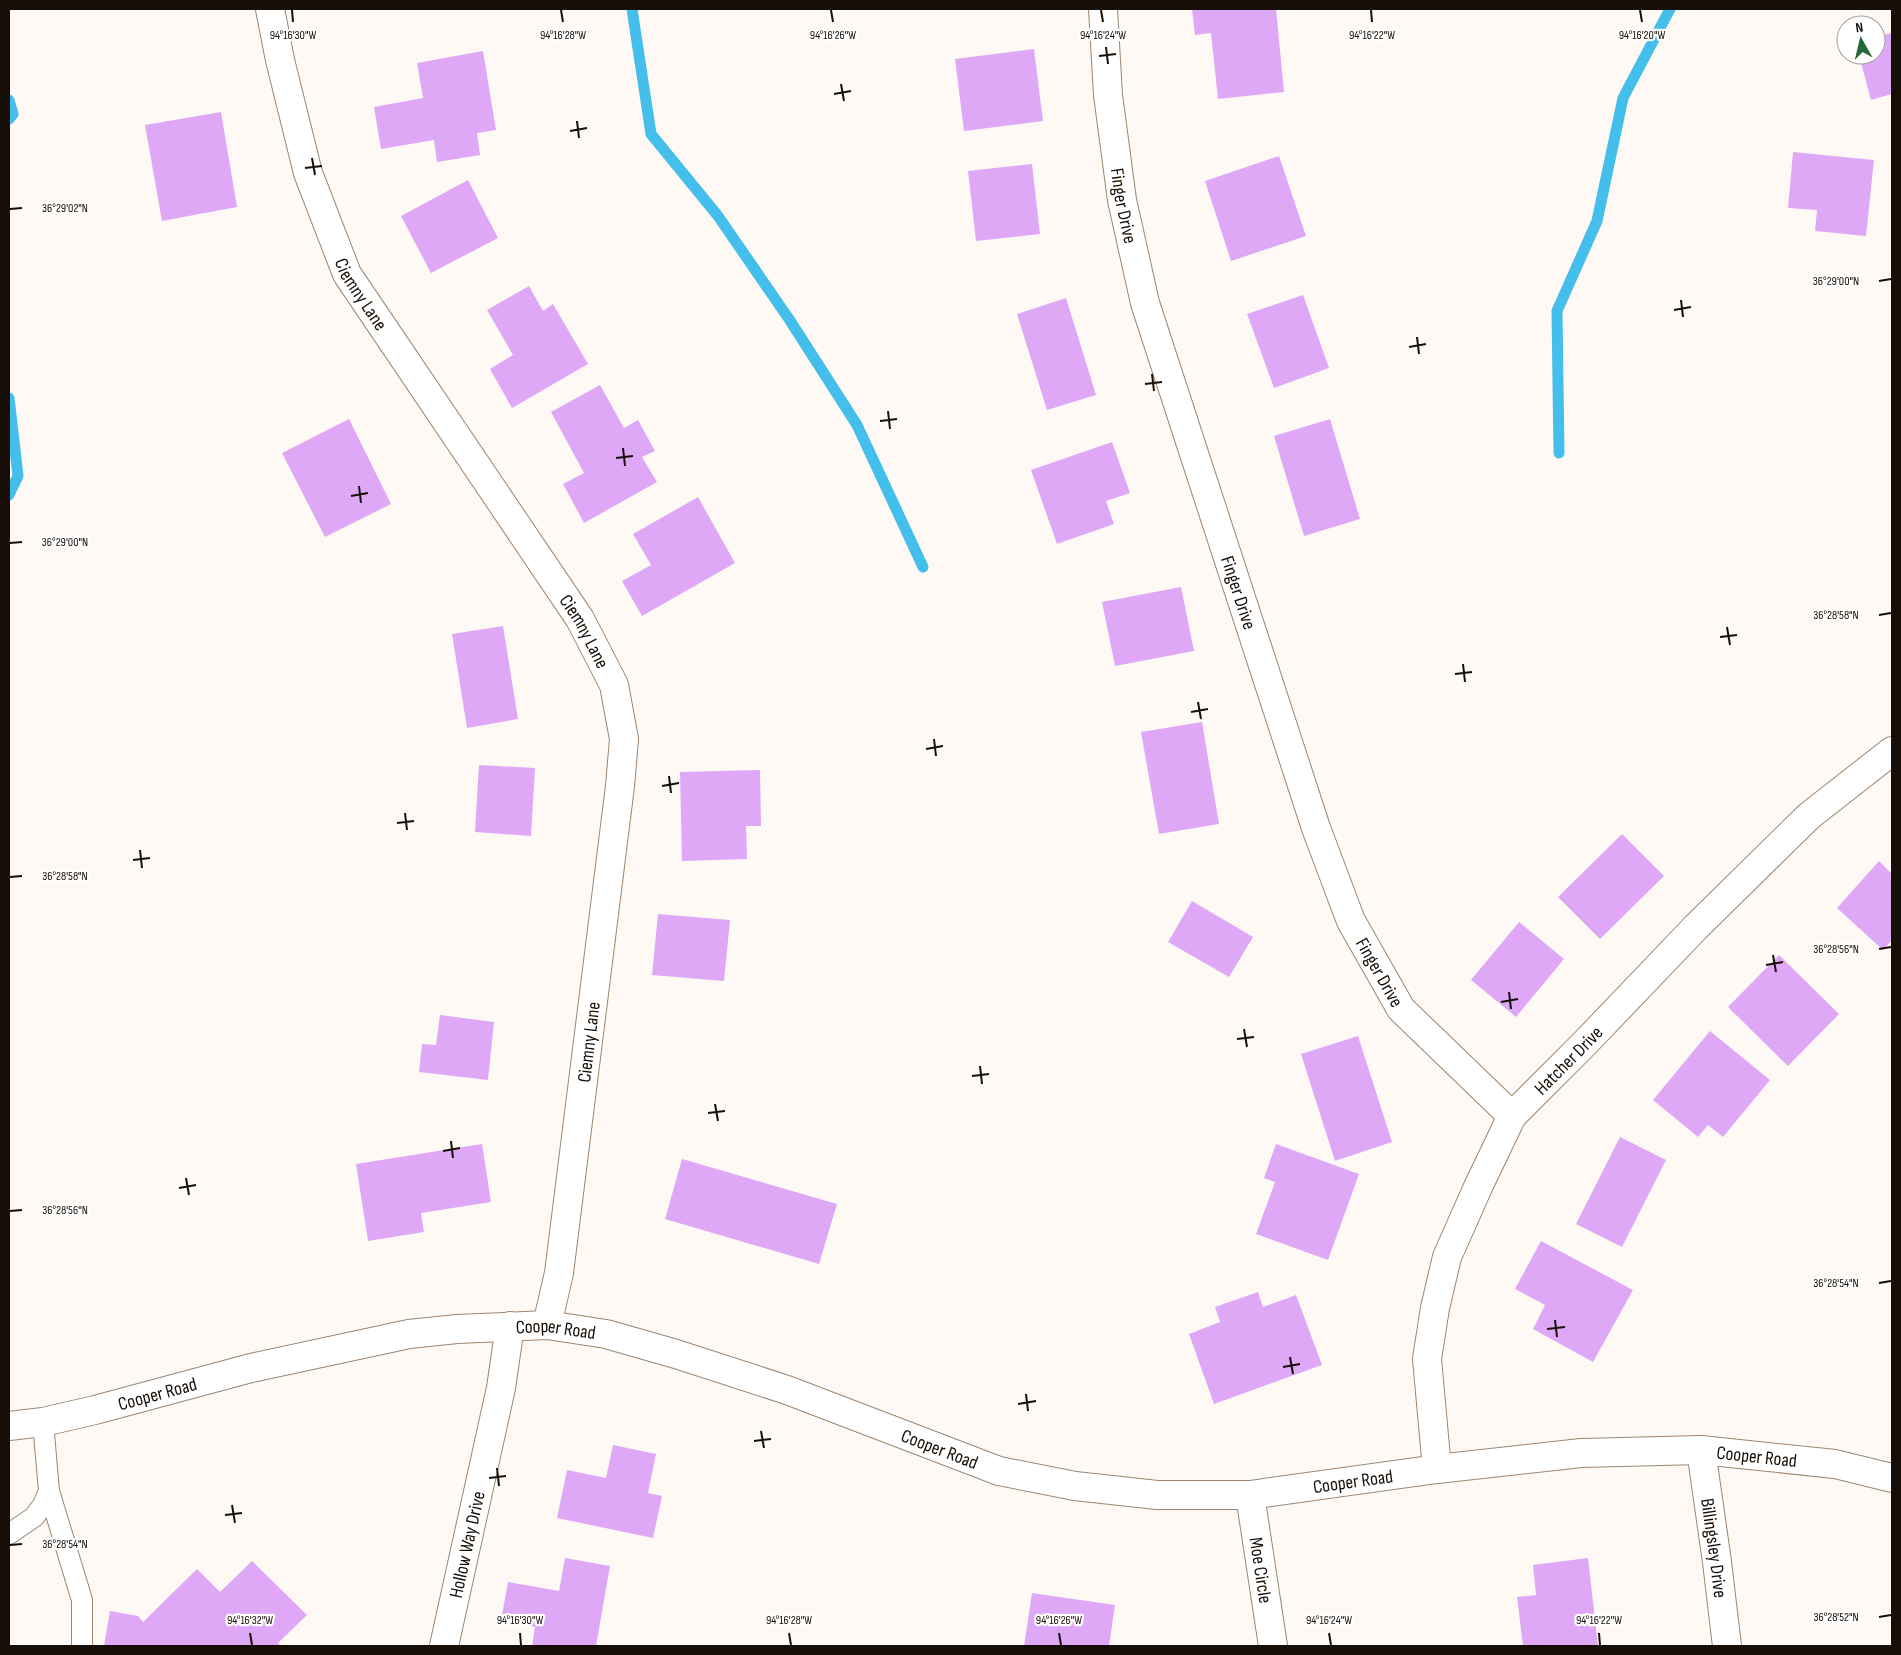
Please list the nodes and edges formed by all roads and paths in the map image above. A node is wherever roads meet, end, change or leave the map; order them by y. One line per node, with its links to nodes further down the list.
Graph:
1 (270, 9): 6 (street, Ciemny Lane)
2 (1103, 9): 4 (street, Finger Drive)
3 (1892, 751): 4 (street, Hatcher Drive)
4 (1512, 1116): 10 (street, Hatcher Drive)
5 (510, 1326): 6 (street, Cooper Road); 7 (street, Cooper Road); 16 (street, Hollow Way Drive)
6 (547, 1326): 13 (street, Cooper Road)
7 (43, 1422): 8 (street, Cooper Road); 12 (lane)
8 (9, 1426)
9 (1701, 1450): 10 (street, Cooper Road); 11 (street, Cooper Road); 18 (street, Billingsley Drive)
10 (1437, 1469): 13 (street, Cooper Road)
11 (1892, 1478)
12 (49, 1491): 14 (lane); 15 (lane)
13 (1250, 1495): 17 (street, Moe Circle)
14 (9, 1534)
15 (82, 1646)
16 (444, 1646)
17 (1273, 1646)
18 (1726, 1646)

